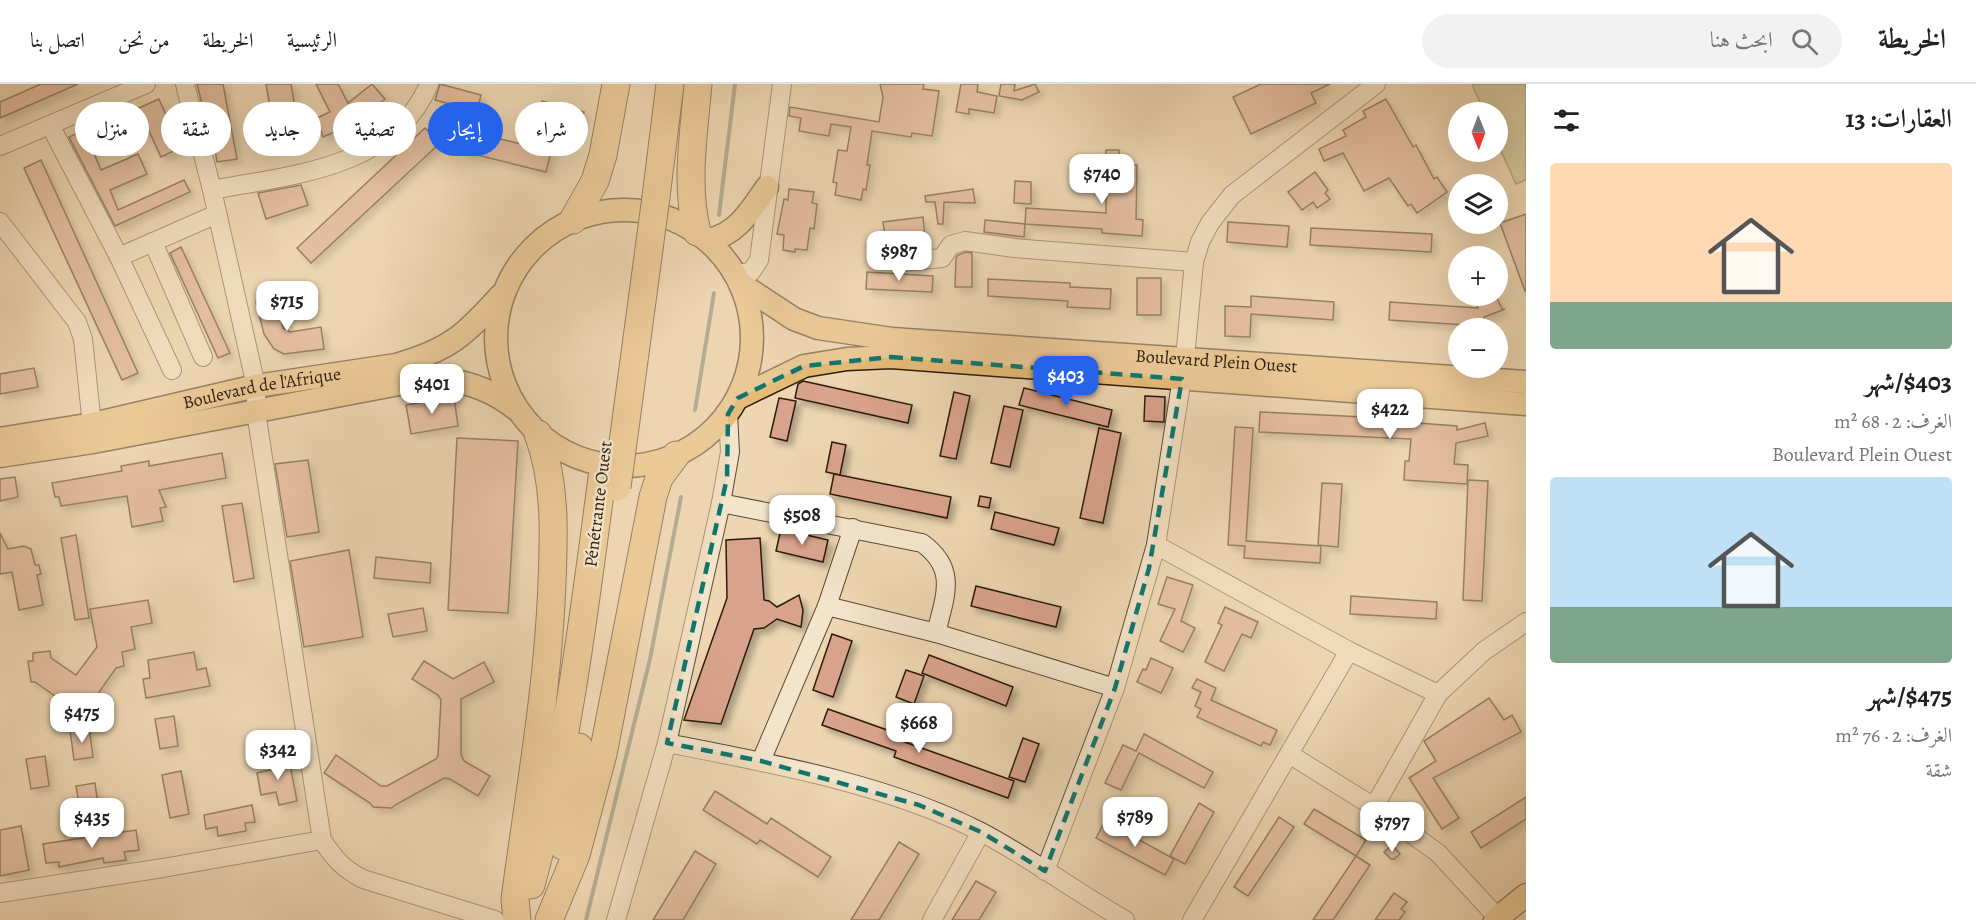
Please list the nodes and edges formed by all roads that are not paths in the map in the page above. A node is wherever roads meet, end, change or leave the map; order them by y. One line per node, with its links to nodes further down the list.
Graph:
1 (146, 84): 10 (street)
2 (185, 84): 13 (street)
3 (429, 84): 13 (street)
4 (616, 84): 16 (highway)
5 (652, 84): 14 (highway, Pénétrante Ouest)
6 (670, 84): 14 (highway, Pénétrante Ouest)
7 (698, 84): 18 (highway)
8 (782, 84): 12 (street)
9 (1376, 84): 22 (street)
10 (50, 125): 11 (street); 20 (street)
11 (0, 146)
12 (767, 187): 18 (main road); 23 (street)
13 (212, 190): 15 (street)
14 (647, 194): 39 (highway, Pénétrante Ouest)
15 (217, 214): 19 (street); 29 (street)
16 (573, 220): 18 (main road); 24 (main road)
17 (0, 222): 34 (street)
18 (702, 236): 23 (main road)
19 (153, 242): 20 (street); 25 (street)
20 (119, 257): 27 (street)
21 (902, 262): 22 (street)
22 (1194, 262): 26 (street)
23 (738, 279): 26 (main road, Boulevard Plein Ouest); 31 (main road)
24 (503, 293): 29 (main road, Boulevard de l'Afrique); 32 (main road)
25 (202, 357)
26 (1184, 368): 28 (main road, Boulevard Plein Ouest); 30 (main road, Boulevard Plein Ouest); 31 (main road, Boulevard Plein Ouest); 42 (street)
27 (172, 370)
28 (1526, 382)
29 (256, 386): 33 (street); 34 (main road, Boulevard de l'Afrique)
30 (1526, 404)
31 (733, 406): 37 (main road); 40 (street)
32 (516, 409): 33 (main road, Boulevard de l'Afrique); 35 (main road)
33 (256, 412): 34 (main road, Boulevard de l'Afrique); 54 (street)
34 (93, 433): 36 (main road, Boulevard de l'Afrique); 38 (main road, Boulevard de l'Afrique)
35 (538, 434): 37 (main road); 60 (highway)
36 (0, 439)
37 (676, 455): 61 (highway)
38 (0, 456)
39 (609, 483): 60 (highway, Pénétrante Ouest); 61 (highway, Pénétrante Ouest)
40 (721, 503): 41 (street); 49 (street)
41 (853, 528): 43 (street); 45 (street)
42 (1156, 546): 46 (street); 47 (street)
43 (826, 606): 45 (street); 51 (street)
44 (1526, 622): 48 (street)
45 (936, 633): 47 (street)
46 (1349, 651): 48 (street); 50 (street)
47 (1115, 688): 55 (street)
48 (1438, 694): 52 (street)
49 (667, 742): 51 (street); 62 (street)
50 (1289, 754): 52 (street); 65 (street)
51 (761, 762): 53 (street)
52 (1374, 807): 58 (street)
53 (981, 832): 55 (street); 63 (street)
54 (322, 840): 56 (street); 59 (street)
55 (1045, 871): 64 (street)
56 (0, 893)
57 (1526, 895): 58 (main road)
58 (1497, 919)
59 (495, 920)
60 (518, 920)
61 (547, 920)
62 (616, 920)
63 (932, 920)
64 (1125, 920)
65 (1192, 920)

